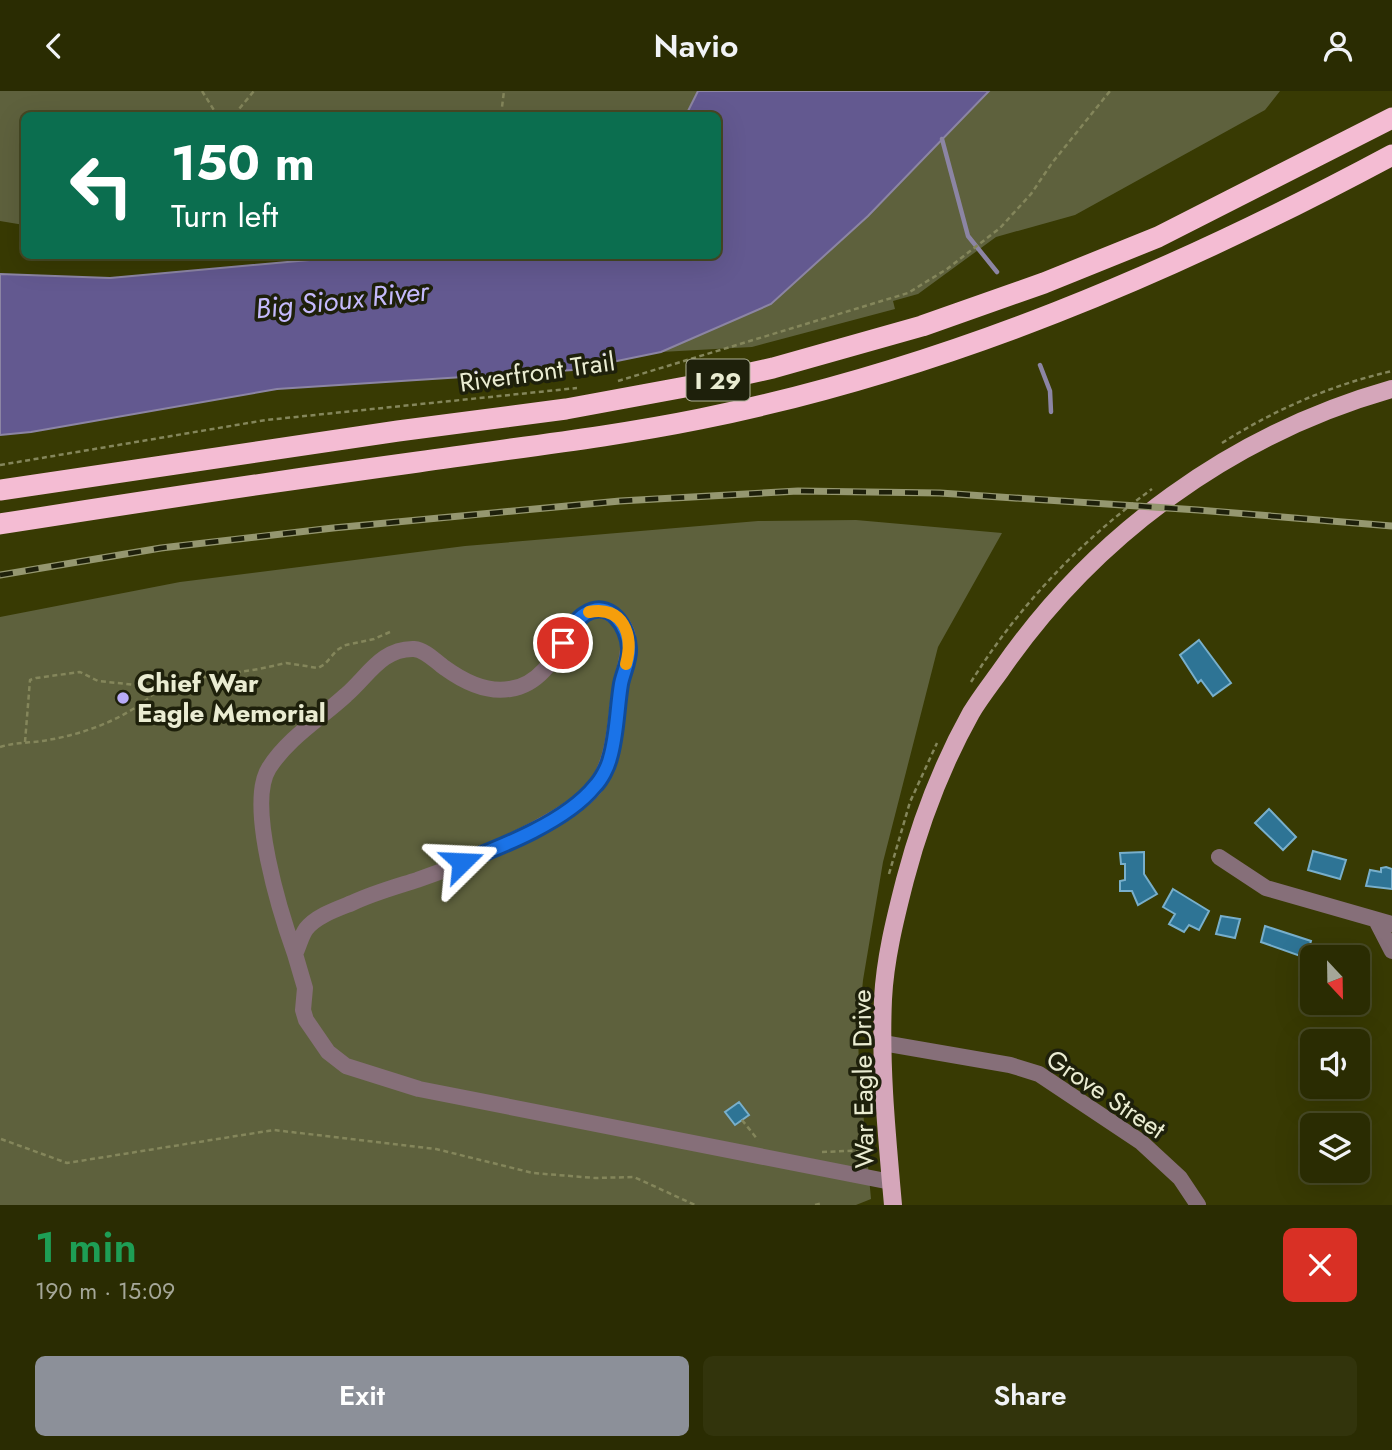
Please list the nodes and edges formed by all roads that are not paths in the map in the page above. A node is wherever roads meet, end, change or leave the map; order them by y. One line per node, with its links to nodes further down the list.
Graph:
1 (1392, 118): 4 (highway, I 29)
2 (1392, 155): 5 (highway, I 29)
3 (1392, 389): 10 (main road, War Eagle Drive)
4 (0, 490)
5 (0, 524)
6 (1219, 857): 7 (street)
7 (1384, 922): 8 (street)
8 (1392, 951)
9 (295, 954): 9 (street); 11 (street)
10 (883, 1043): 11 (main road, War Eagle Drive); 13 (street, Grove Street)
11 (891, 1182): 12 (main road, War Eagle Drive)
12 (894, 1205)
13 (1198, 1205)

